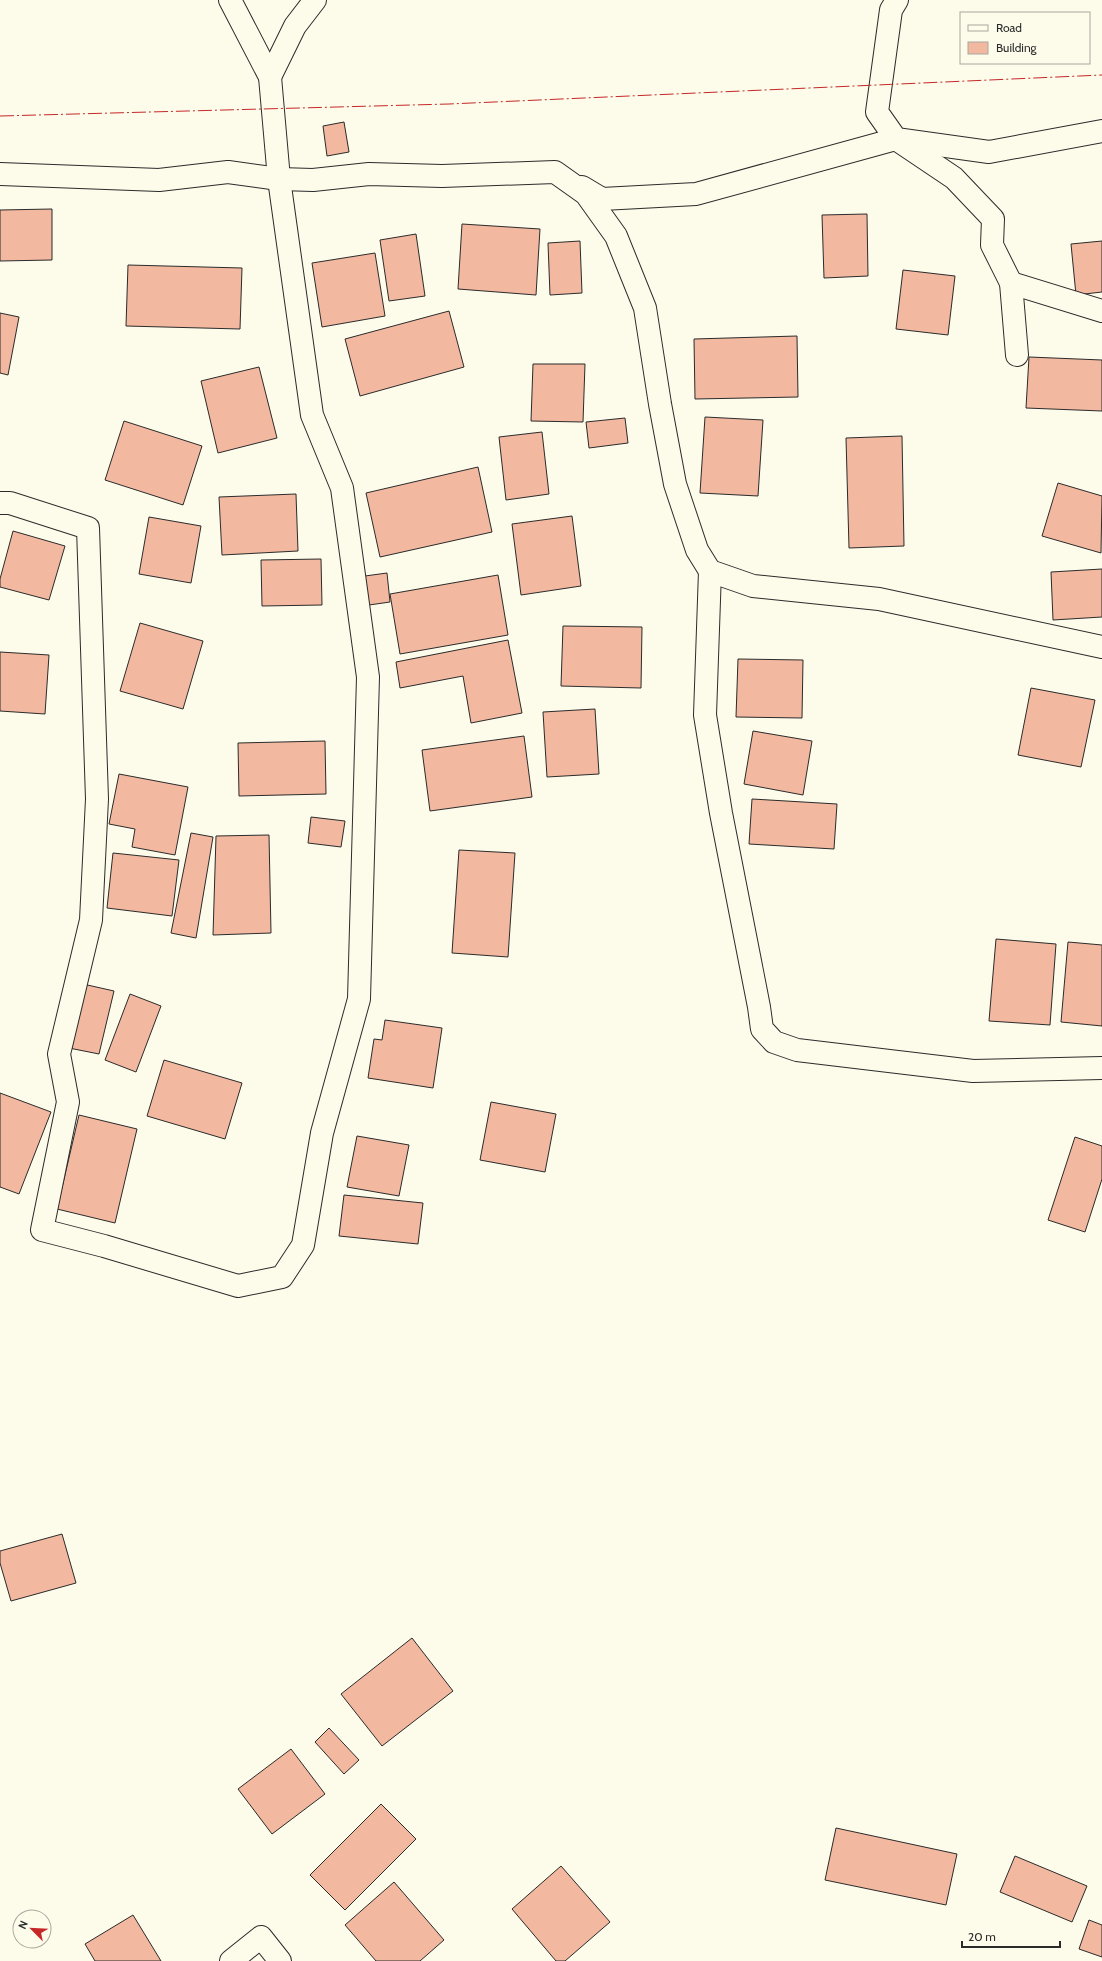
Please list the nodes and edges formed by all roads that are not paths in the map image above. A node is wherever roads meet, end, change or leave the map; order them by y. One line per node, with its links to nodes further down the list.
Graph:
1 (230, 0): 4 (street)
2 (315, 0): 4 (street)
3 (897, 0): 6 (street)
4 (270, 77): 9 (street)
5 (1102, 131): 6 (street)
6 (896, 140): 7 (street); 10 (street)
7 (555, 172): 9 (street); 14 (street)
8 (0, 174): 9 (street)
9 (279, 179): 13 (street)
10 (1011, 283): 11 (street); 12 (street)
11 (1102, 311)
12 (1017, 355)
13 (0, 503)
14 (710, 571): 15 (street); 16 (street)
15 (1102, 647)
16 (1102, 1068)
17 (231, 1961): 18 (street)
18 (280, 1961)

